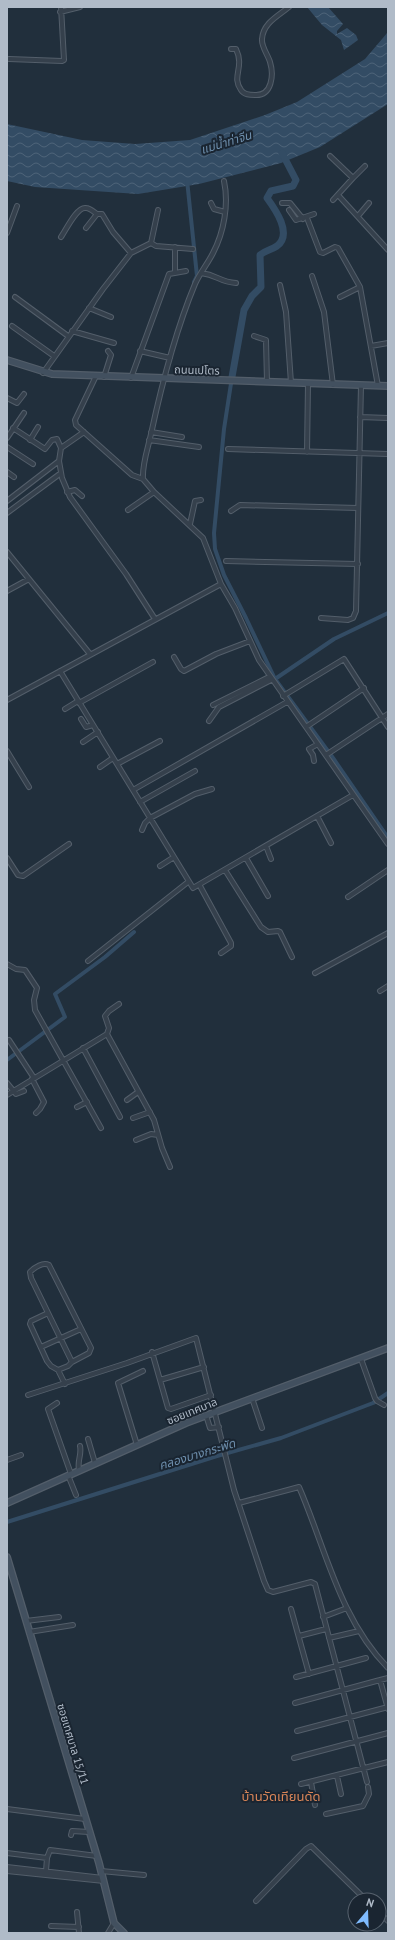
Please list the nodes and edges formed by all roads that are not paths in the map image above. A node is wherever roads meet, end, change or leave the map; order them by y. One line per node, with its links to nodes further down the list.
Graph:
1 (80, 7): 3 (street)
2 (289, 7): 4 (street)
3 (61, 10): 5 (street)
4 (231, 49)
5 (9, 59)
6 (330, 156): 8 (street)
7 (365, 166): 8 (street)
8 (354, 178): 10 (street)
9 (224, 181): 18 (street)
10 (338, 195): 11 (street); 21 (street)
11 (333, 200)
12 (211, 203): 18 (street)
13 (282, 203): 22 (street)
14 (369, 203): 21 (street)
15 (17, 206): 24 (street)
16 (158, 210): 26 (street)
17 (288, 210): 22 (street)
18 (225, 212): 33 (street)
19 (97, 214): 23 (street); 25 (street); 30 (street)
20 (314, 214): 22 (street)
21 (358, 216): 28 (street)
22 (305, 218): 37 (street)
23 (86, 228)
24 (7, 234)
25 (61, 237)
26 (151, 243): 27 (street); 30 (street)
27 (175, 247): 29 (street); 32 (street)
28 (387, 247)
29 (193, 249)
30 (131, 254): 40 (street)
31 (186, 271): 32 (street)
32 (175, 272): 49 (street)
33 (201, 273): 35 (street); 52 (street)
34 (312, 276): 62 (street)
35 (236, 283)
36 (280, 285): 60 (street)
37 (360, 287): 39 (street); 48 (street)
38 (15, 297): 44 (street)
39 (340, 297)
40 (89, 308): 41 (street); 43 (street)
41 (111, 317)
42 (12, 326): 51 (street)
43 (72, 331): 44 (street); 46 (street)
44 (68, 336): 51 (street)
45 (254, 336): 59 (street)
46 (114, 342)
47 (388, 343): 48 (street)
48 (371, 346): 64 (street)
49 (140, 350): 52 (street); 57 (street)
50 (108, 352): 56 (street)
51 (54, 356): 54 (street)
52 (170, 358): 58 (street)
53 (7, 360): 54 (street, ถนนเปโตร)
54 (43, 372): 55 (street, ถนนเปโตร)
55 (96, 376): 56 (street, ถนนเปโตร); 73 (street)
56 (104, 377): 57 (street, ถนนเปโตร)
57 (131, 378): 58 (street, ถนนเปโตร)
58 (163, 379): 59 (street, ถนนเปโตร); 74 (street)
59 (267, 382): 60 (street, ถนนเปโตร)
60 (291, 383): 61 (street, ถนนเปโตร)
61 (308, 384): 62 (street, ถนนเปโตร); 83 (street)
62 (333, 385): 63 (street, ถนนเปโตร)
63 (361, 386): 64 (street, ถนนเปโตร); 69 (street)
64 (378, 386): 65 (street, ถนนเปโตร)
65 (388, 386)
66 (24, 394): 67 (street)
67 (7, 398)
68 (24, 413): 72 (street)
69 (360, 417): 70 (street); 84 (street)
70 (388, 418)
71 (38, 426): 77 (street)
72 (13, 428): 76 (street); 77 (street)
73 (84, 432): 81 (street); 91 (street)
74 (151, 432): 75 (street); 78 (street)
75 (182, 437)
76 (7, 438)
77 (30, 440): 81 (street)
78 (150, 440): 80 (street); 91 (street)
79 (7, 447): 87 (street)
80 (199, 447)
81 (61, 448): 86 (street)
82 (228, 449): 83 (street)
83 (307, 452): 84 (street)
84 (360, 453): 85 (street); 97 (street)
85 (388, 454)
86 (59, 462): 89 (street); 96 (street)
87 (32, 464)
88 (7, 472): 90 (street)
89 (61, 473): 92 (street); 100 (street)
90 (14, 477)
91 (143, 479): 93 (street)
92 (67, 492): 94 (street); 109 (street)
93 (154, 492): 98 (street); 101 (street)
94 (82, 496)
95 (201, 500): 101 (street)
96 (7, 501)
97 (358, 508): 99 (street); 104 (street)
98 (128, 510)
99 (231, 511)
100 (7, 513)
101 (190, 524): 106 (street)
102 (7, 552): 105 (street)
103 (226, 561): 104 (street)
104 (358, 564): 108 (street)
105 (29, 579): 107 (street); 111 (street)
106 (221, 584): 109 (street); 110 (street)
107 (7, 591)
108 (321, 618)
109 (155, 619): 111 (street)
110 (250, 641): 112 (street); 115 (street)
111 (90, 654): 114 (street)
112 (174, 657)
113 (153, 662): 119 (street)
114 (60, 671): 118 (street); 119 (street)
115 (270, 678): 117 (street); 121 (street); 126 (street)
116 (364, 688): 117 (street); 124 (street); 128 (street)
117 (283, 695): 120 (street)
118 (7, 700)
119 (79, 702): 122 (street); 127 (street)
120 (287, 702): 128 (street); 143 (street)
121 (213, 705)
122 (65, 709)
123 (388, 714): 124 (street)
124 (382, 718): 129 (street); 135 (street)
125 (80, 719): 127 (street)
126 (209, 721)
127 (93, 725): 130 (street)
128 (306, 726): 133 (street)
129 (388, 728)
130 (98, 732): 132 (street); 136 (street)
131 (160, 741): 138 (street)
132 (83, 742)
133 (318, 744): 135 (street); 137 (street)
134 (7, 751): 141 (street)
135 (326, 755): 144 (street)
136 (113, 758): 138 (street); 139 (street)
137 (314, 761)
138 (117, 764): 143 (street)
139 (100, 767)
140 (195, 771): 145 (street)
141 (29, 787)
142 (212, 789): 147 (street)
143 (133, 790): 145 (street)
144 (353, 795): 146 (street); 151 (street)
145 (140, 802): 147 (street)
146 (318, 816): 149 (street); 152 (street)
147 (150, 818): 148 (street); 153 (street)
148 (142, 830)
149 (331, 843)
150 (69, 844): 154 (street)
151 (388, 844)
152 (266, 846): 155 (street); 156 (street)
153 (174, 857): 157 (street); 160 (street)
154 (7, 858)
155 (246, 858): 158 (street); 162 (street)
156 (271, 859)
157 (160, 866)
158 (225, 870): 161 (street); 166 (street)
159 (388, 870): 163 (street)
160 (191, 885): 161 (street); 167 (street)
161 (200, 886): 165 (street)
162 (268, 896)
163 (348, 897)
164 (388, 933): 169 (street)
165 (221, 953)
166 (292, 957)
167 (88, 960)
168 (7, 964): 176 (street)
169 (316, 973)
170 (388, 986): 171 (street)
171 (380, 991)
172 (119, 1004): 173 (street)
173 (107, 1034): 175 (street); 181 (street)
174 (9, 1040): 177 (street)
175 (83, 1048): 176 (street); 188 (street)
176 (64, 1059): 177 (street); 184 (street)
177 (33, 1078): 179 (street); 187 (street)
178 (7, 1083): 179 (street)
179 (13, 1091): 180 (street); 182 (street)
180 (24, 1091)
181 (138, 1092): 183 (street); 186 (street)
182 (7, 1095)
183 (127, 1100)
184 (87, 1102): 185 (street); 190 (street)
185 (77, 1107)
186 (150, 1112): 189 (street); 191 (street)
187 (36, 1113)
188 (120, 1116)
189 (133, 1118)
190 (101, 1128)
191 (158, 1135): 192 (street); 193 (street)
192 (136, 1140)
193 (170, 1167)
194 (48, 1312): 195 (street); 196 (street); 197 (street)
195 (81, 1329): 196 (street); 201 (street)
196 (62, 1339): 197 (street); 201 (street)
197 (41, 1347): 203 (street)
198 (388, 1348): 200 (street, ซอยเทศบาล)
199 (152, 1352): 202 (street); 205 (street); 206 (street)
200 (361, 1359): 209 (street, ซอยเทศบาล); 211 (street)
201 (72, 1362): 203 (street)
202 (204, 1367): 205 (street); 208 (street)
203 (58, 1370): 206 (street)
204 (143, 1371): 217 (street)
205 (160, 1380): 208 (street)
206 (65, 1384): 207 (street)
207 (28, 1395)
208 (211, 1395): 212 (street)
209 (252, 1398): 212 (street, ซอยเทศบาล); 215 (street)
210 (56, 1403): 223 (street)
211 (384, 1405)
212 (215, 1412): 213 (street, ซอยเทศบาล); 214 (street)
213 (206, 1415): 214 (street); 217 (street, ซอยเทศบาล)
214 (219, 1427): 226 (street)
215 (262, 1428)
216 (88, 1439): 221 (street)
217 (137, 1444): 221 (street, ซอยเทศบาล)
218 (80, 1446): 222 (street)
219 (21, 1455): 220 (street)
220 (7, 1460)
221 (95, 1463): 222 (street, ซอยเทศบาล)
222 (80, 1470): 223 (street, ซอยเทศบาล)
223 (69, 1474): 224 (street); 225 (street, ซอยเทศบาล)
224 (76, 1495)
225 (7, 1502)
226 (239, 1503): 229 (street); 231 (street)
227 (7, 1557): 232 (street, ซอยเทศบาล 15/11)
228 (291, 1608): 237 (street)
229 (346, 1608): 231 (street); 235 (street)
230 (59, 1617): 232 (street)
231 (323, 1617): 234 (street)
232 (26, 1622): 236 (street, ซอยเทศบาล 15/11)
233 (73, 1625): 236 (street)
234 (326, 1630): 237 (street); 238 (street)
235 (359, 1631): 238 (street); 241 (street)
236 (28, 1632): 263 (street, ซอยเทศบาล 15/11)
237 (299, 1636): 242 (street)
238 (328, 1638): 240 (street)
239 (366, 1658): 240 (street)
240 (336, 1667): 242 (street); 246 (street)
241 (388, 1668)
242 (309, 1674): 243 (street)
243 (296, 1677)
244 (388, 1678): 245 (street)
245 (380, 1680): 246 (street); 248 (street)
246 (342, 1691): 247 (street); 249 (street)
247 (295, 1702)
248 (388, 1708): 249 (street)
249 (350, 1717): 250 (street); 252 (street)
250 (296, 1731)
251 (388, 1733): 252 (street)
252 (356, 1743): 253 (street); 255 (street)
253 (294, 1758)
254 (388, 1762): 255 (street)
255 (363, 1769): 256 (street); 262 (street)
256 (337, 1776): 257 (street); 259 (street)
257 (310, 1782): 258 (street); 260 (street)
258 (302, 1784)
259 (342, 1794)
260 (315, 1804)
261 (7, 1809): 263 (street)
262 (326, 1814)
263 (85, 1819): 264 (street, ซอยเทศบาล 15/11)
264 (89, 1832): 265 (street); 267 (street, ซอยเทศบาล 15/11)
265 (71, 1835)
266 (7, 1853): 268 (street)
267 (97, 1856): 268 (street); 272 (street, ซอยเทศบาล 15/11)
268 (47, 1858): 271 (street)
269 (7, 1867): 271 (street)
270 (7, 1871): 274 (street)
271 (46, 1871): 274 (street)
272 (101, 1871): 273 (street); 274 (street, ซอยเทศบาล 15/11)
273 (144, 1875)
274 (103, 1880): 278 (street, ซอยเทศบาล 15/11)
275 (358, 1892): 276 (street)
276 (256, 1901)
277 (77, 1912): 280 (street)
278 (114, 1923): 282 (street); 283 (street)
279 (51, 1926): 280 (street)
280 (79, 1927): 281 (street)
281 (79, 1933)
282 (108, 1933)
283 (124, 1933)

